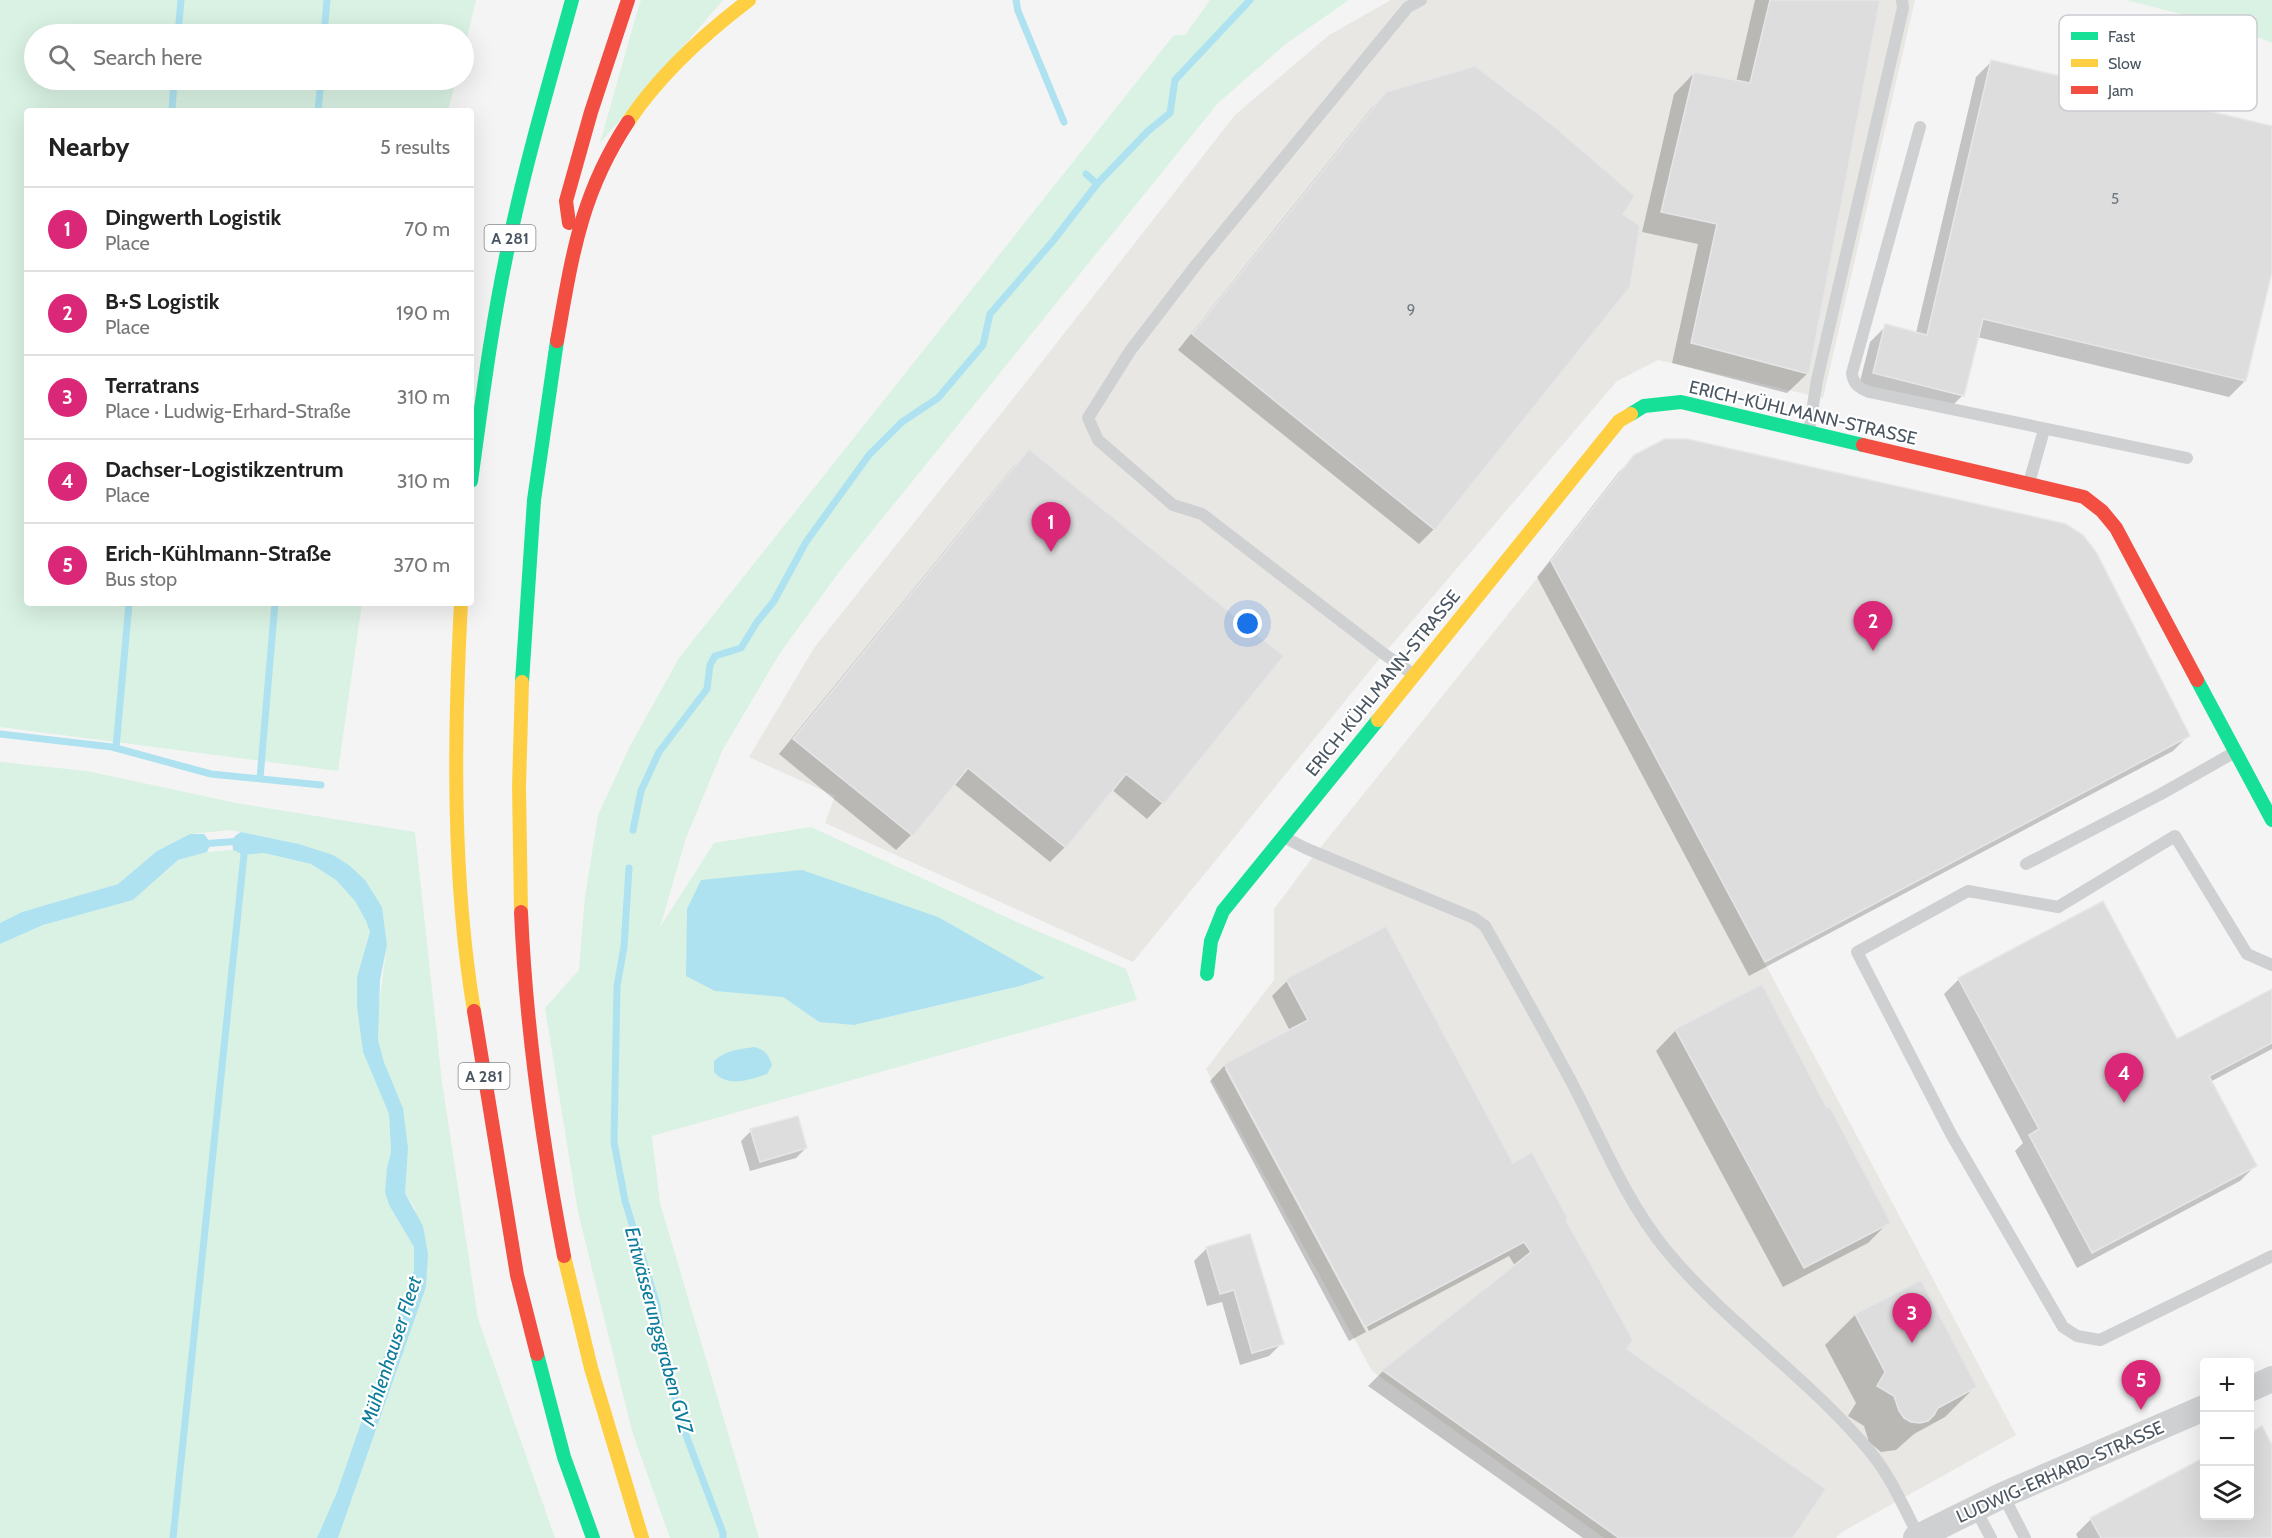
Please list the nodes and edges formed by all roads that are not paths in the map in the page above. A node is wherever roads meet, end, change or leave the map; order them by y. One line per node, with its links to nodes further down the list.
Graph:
1 (572, 0): 11 (main road, A 281)
2 (628, 0): 7 (main road, A 281)
3 (749, 0): 7 (main road)
4 (1421, 0): 14 (lane)
5 (1902, 0): 9 (lane)
6 (1920, 127): 8 (lane)
7 (573, 255): 29 (main road, A 281)
8 (2044, 430): 10 (lane); 12 (lane)
9 (1809, 433): 12 (main road, ERICH-KÜHLMANN-STRASSE); 14 (main road, ERICH-KÜHLMANN-STRASSE)
10 (2187, 458)
11 (474, 459)
12 (2029, 484): 15 (main road, ERICH-KÜHLMANN-STRASSE)
13 (461, 606): 28 (main road, A 281)
14 (1414, 675): 17 (main road, ERICH-KÜHLMANN-STRASSE)
15 (2236, 752): 16 (main road, ERICH-KÜHLMANN-STRASSE); 18 (lane)
16 (2272, 819)
17 (1283, 836): 20 (main road, ERICH-KÜHLMANN-STRASSE); 27 (lane)
18 (2026, 864)
19 (2272, 965): 21 (lane)
20 (1207, 975)
21 (2272, 1256)
22 (2272, 1379): 23 (street)
23 (2254, 1387)
24 (2200, 1410): 25 (street, LUDWIG-ERHARD-STRASSE)
25 (2003, 1495): 26 (street, LUDWIG-ERHARD-STRASSE); 31 (lane)
26 (1975, 1508): 27 (street, LUDWIG-ERHARD-STRASSE); 30 (lane)
27 (1917, 1537)
28 (593, 1538)
29 (642, 1538)
30 (1990, 1538)
31 (2025, 1538)

